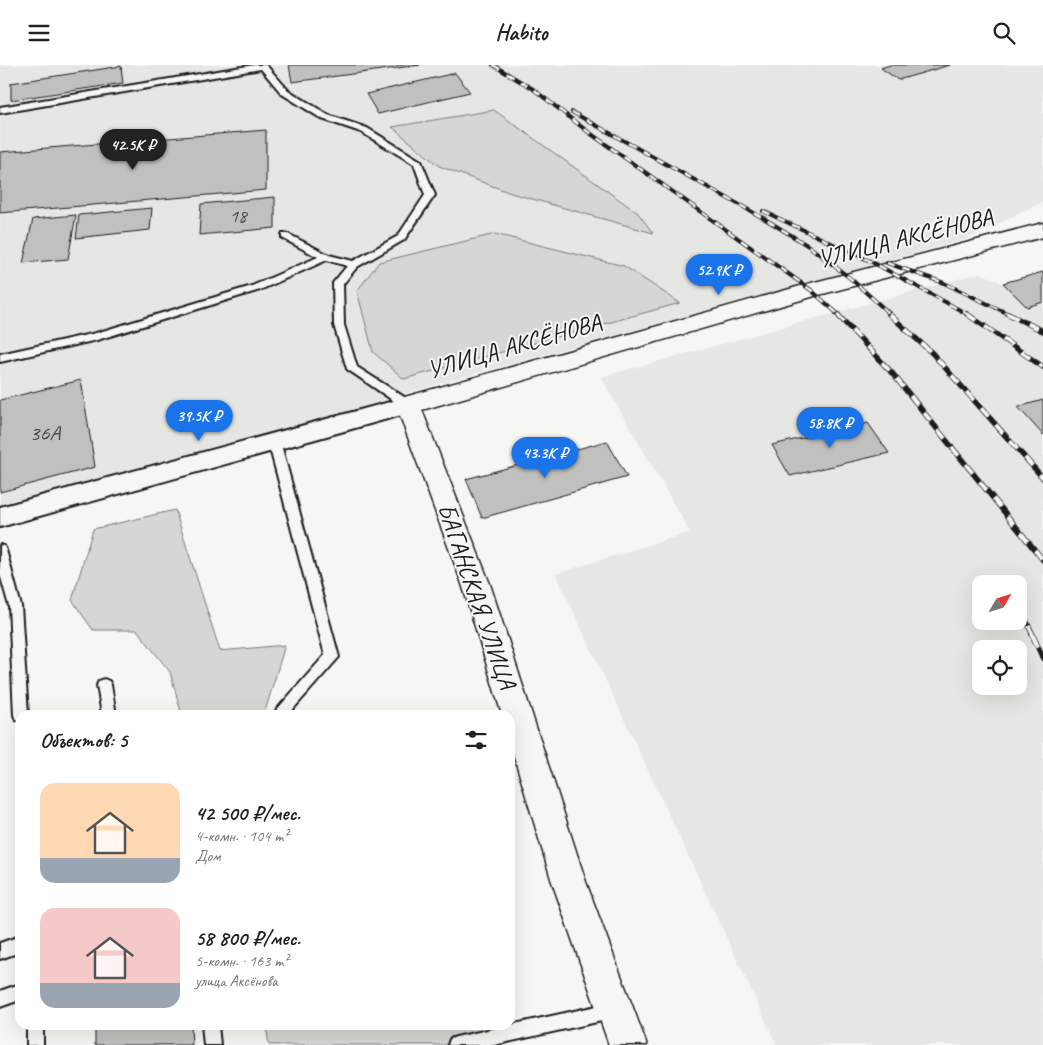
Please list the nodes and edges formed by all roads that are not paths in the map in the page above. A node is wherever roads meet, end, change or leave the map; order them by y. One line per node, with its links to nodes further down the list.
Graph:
1 (0, 110): 5 (lane)
2 (1043, 230): 7 (street, УЛИЦА АКСЁНОВА)
3 (285, 236): 4 (lane)
4 (326, 257): 5 (lane); 6 (lane)
5 (354, 265): 7 (lane)
6 (0, 358)
7 (408, 405): 8 (street, УЛИЦА АКСЁНОВА); 19 (street, БАГАНСКАЯ УЛИЦА)
8 (274, 441): 9 (street, УЛИЦА АКСЁНОВА); 14 (lane)
9 (0, 517)
10 (0, 550): 12 (lane)
11 (104, 685): 13 (lane)
12 (21, 710)
13 (108, 710)
14 (284, 710)
15 (15, 946): 16 (lane)
16 (0, 951)
17 (15, 994): 18 (lane)
18 (0, 999)
19 (615, 1010): 24 (lane); 25 (street, БАГАНСКАЯ УЛИЦА)
20 (35, 1030): 22 (lane)
21 (210, 1030): 23 (lane)
22 (35, 1045)
23 (212, 1045)
24 (456, 1045)
25 (628, 1045)

